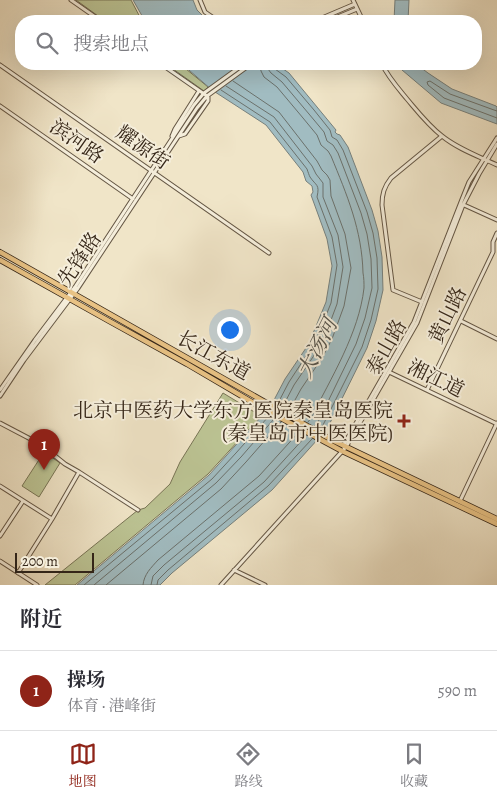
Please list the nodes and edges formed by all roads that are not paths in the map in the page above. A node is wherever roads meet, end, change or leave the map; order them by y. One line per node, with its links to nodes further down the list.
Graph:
1 (71, 0): 5 (street)
2 (200, 0): 6 (street)
3 (354, 2): 4 (street); 7 (street)
4 (357, 9): 8 (street); 9 (street)
5 (92, 15)
6 (209, 15)
7 (327, 15)
8 (342, 15)
9 (360, 15)
10 (0, 65): 25 (street, 耀源街)
11 (169, 70): 15 (street)
12 (236, 70): 16 (street)
13 (243, 70): 17 (street, 先锋路)
14 (385, 70): 19 (street)
15 (199, 91): 16 (street); 21 (street)
16 (204, 93): 17 (street); 21 (street)
17 (207, 96): 25 (street, 先锋路)
18 (0, 106): 26 (street, 滨河路)
19 (442, 136): 23 (street); 36 (street)
20 (497, 138): 23 (street)
21 (171, 142): 25 (street)
22 (497, 144): 23 (street, 泰山路)
23 (485, 160): 24 (street); 27 (street, 泰山路); 36 (street)
24 (497, 165)
25 (152, 172): 26 (street, 先锋路); 31 (street, 耀源街)
26 (134, 200): 34 (street, 先锋路)
27 (463, 205): 28 (street); 36 (street, 泰山路)
28 (497, 220)
29 (497, 233): 32 (street, 黄山路)
30 (0, 252): 34 (main road, 长江东道)
31 (269, 253)
32 (495, 253): 37 (street, 黄山路)
33 (0, 260): 35 (main road, 长江东道)
34 (73, 293): 35 (street, 先锋路); 45 (main road, 长江东道)
35 (69, 298): 40 (street); 42 (street, 先锋路); 46 (main road, 长江东道)
36 (423, 303): 39 (street, 泰山路); 45 (street)
37 (461, 321): 38 (street); 41 (street, 黄山路)
38 (497, 339)
39 (389, 372): 41 (street, 湘江道); 45 (street, 泰山路)
40 (0, 390)
41 (427, 390): 44 (street, 湘江道)
42 (0, 396)
43 (0, 423): 47 (street)
44 (497, 424): 50 (street)
45 (344, 446): 46 (street, 泰山路); 50 (main road, 长江东道)
46 (342, 451): 50 (main road, 长江东道); 57 (street, 泰山路)
47 (79, 472): 51 (street); 53 (street)
48 (0, 486): 49 (street)
49 (22, 501): 53 (street); 55 (street)
50 (460, 503): 52 (main road, 长江东道); 54 (main road, 长江东道)
51 (138, 510)
52 (497, 518)
53 (52, 520): 58 (street)
54 (497, 524)
55 (0, 536)
56 (0, 561): 58 (street)
57 (234, 570): 60 (street, 泰山路); 61 (street)
58 (18, 573): 59 (street)
59 (37, 585)
60 (221, 585)
61 (265, 585)

